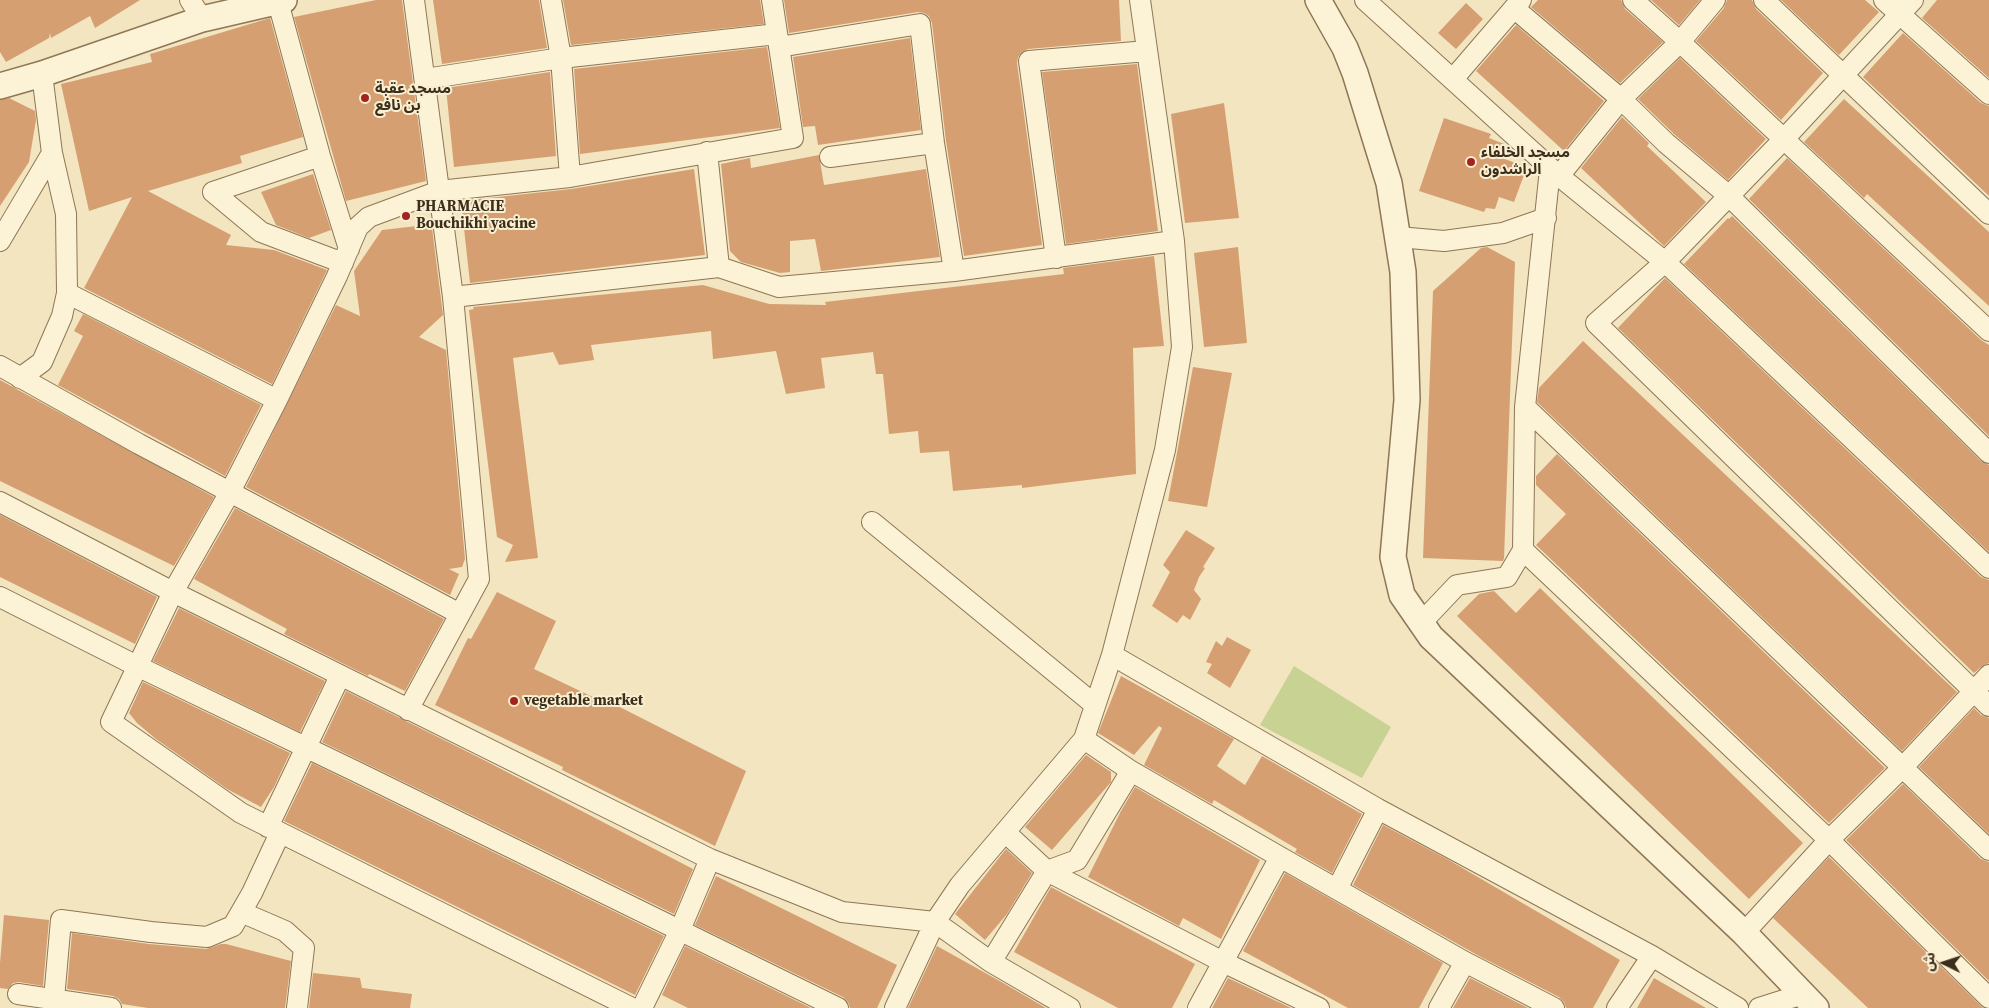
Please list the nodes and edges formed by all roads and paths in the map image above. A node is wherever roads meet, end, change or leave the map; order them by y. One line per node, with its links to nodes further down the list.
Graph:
1 (414, 0): 21 (street)
2 (551, 0): 18 (street)
3 (772, 0): 15 (street)
4 (1140, 0): 17 (street)
5 (1318, 0): 38 (street)
6 (1365, 0): 22 (street)
7 (1633, 0): 16 (street)
8 (1715, 0): 16 (street)
9 (1764, 0): 20 (street)
10 (1884, 0): 13 (street)
11 (281, 1): 14 (street); 30 (street)
12 (1518, 4): 22 (street); 25 (street)
13 (1906, 7): 20 (street); 24 (street)
14 (196, 9): 19 (street)
15 (778, 40): 18 (street); 27 (street); 28 (street)
16 (1680, 42): 25 (street); 26 (street)
17 (1147, 51): 40 (street); 42 (street)
18 (560, 58): 21 (street); 33 (street)
19 (42, 74): 23 (street); 29 (street)
20 (1844, 74): 26 (street); 36 (street)
21 (425, 79): 34 (street)
22 (1453, 79): 32 (street)
23 (0, 86)
24 (1989, 94)
25 (1621, 98): 32 (street); 35 (street)
26 (1784, 139): 35 (street); 48 (street)
27 (934, 144): 31 (street); 45 (street)
28 (707, 152): 33 (street); 44 (street)
29 (52, 153): 39 (street); 46 (street)
30 (320, 156): 41 (street); 41 (street)
31 (830, 157)
32 (1554, 172): 37 (street); 43 (street)
33 (570, 177): 34 (street)
34 (439, 191): 41 (street); 47 (street)
35 (1729, 196): 43 (street); 53 (street)
36 (1989, 214)
37 (1546, 218): 38 (street); 52 (street)
38 (1398, 237): 62 (street)
39 (0, 241)
40 (1174, 241): 42 (street); 63 (street)
41 (346, 256): 51 (street)
42 (1056, 258): 45 (street)
43 (1665, 262): 58 (street); 67 (street)
44 (719, 268): 45 (street); 47 (street)
45 (954, 271)
46 (67, 293): 50 (street); 51 (street)
47 (453, 297): 61 (street)
48 (1989, 331)
49 (0, 366): 50 (street)
50 (20, 378): 54 (street)
51 (277, 400): 54 (street)
52 (1525, 407): 57 (street); 73 (street)
53 (1989, 452)
54 (230, 492): 59 (street); 61 (street)
55 (0, 502): 59 (street)
56 (872, 522): 68 (street)
57 (1522, 550): 62 (street); 78 (street)
58 (1989, 568)
59 (173, 592): 64 (street); 66 (street)
60 (0, 597): 64 (street)
61 (460, 614): 70 (street)
62 (1421, 622): 87 (street)
63 (1112, 655): 68 (street); 75 (street)
64 (137, 666): 72 (street); 76 (street)
65 (1989, 675): 67 (street)
66 (340, 676): 70 (street); 72 (street)
67 (1974, 691): 69 (street); 73 (street)
68 (1095, 705): 71 (street)
69 (1989, 706)
70 (408, 710): 81 (street)
71 (1084, 739): 74 (street); 77 (street)
72 (307, 749): 76 (street); 86 (street)
73 (1903, 767): 78 (street); 79 (street)
74 (1132, 771): 80 (street); 82 (street)
75 (1378, 809): 83 (street); 88 (street)
76 (274, 830): 84 (street); 99 (street)
77 (1005, 832): 82 (street); 85 (street)
78 (1829, 840): 87 (street); 93 (street)
79 (1989, 850)
80 (1280, 857): 83 (street); 90 (street)
81 (710, 859): 85 (street); 86 (street)
82 (1047, 871): 89 (street); 90 (street)
83 (1337, 889): 91 (street)
84 (241, 912): 94 (street); 98 (street)
85 (935, 922): 89 (street); 102 (street)
86 (680, 930): 100 (street); 101 (street)
87 (1744, 933): 95 (street)
88 (1652, 956): 108 (street); 109 (street)
89 (991, 962): 96 (street)
90 (1223, 962): 104 (street); 105 (street)
91 (1465, 962): 106 (street); 107 (street)
92 (18, 994): 94 (street)
93 (1989, 998)
94 (54, 999): 97 (street)
95 (1809, 1001): 110 (street)
96 (1046, 1002): 103 (street)
97 (111, 1008)
98 (297, 1008)
99 (632, 1008)
100 (642, 1008)
101 (838, 1008)
102 (896, 1008)
103 (1070, 1008)
104 (1198, 1008)
105 (1319, 1008)
106 (1440, 1008)
107 (1554, 1008)
108 (1617, 1008)
109 (1738, 1008)
110 (1759, 1008)

